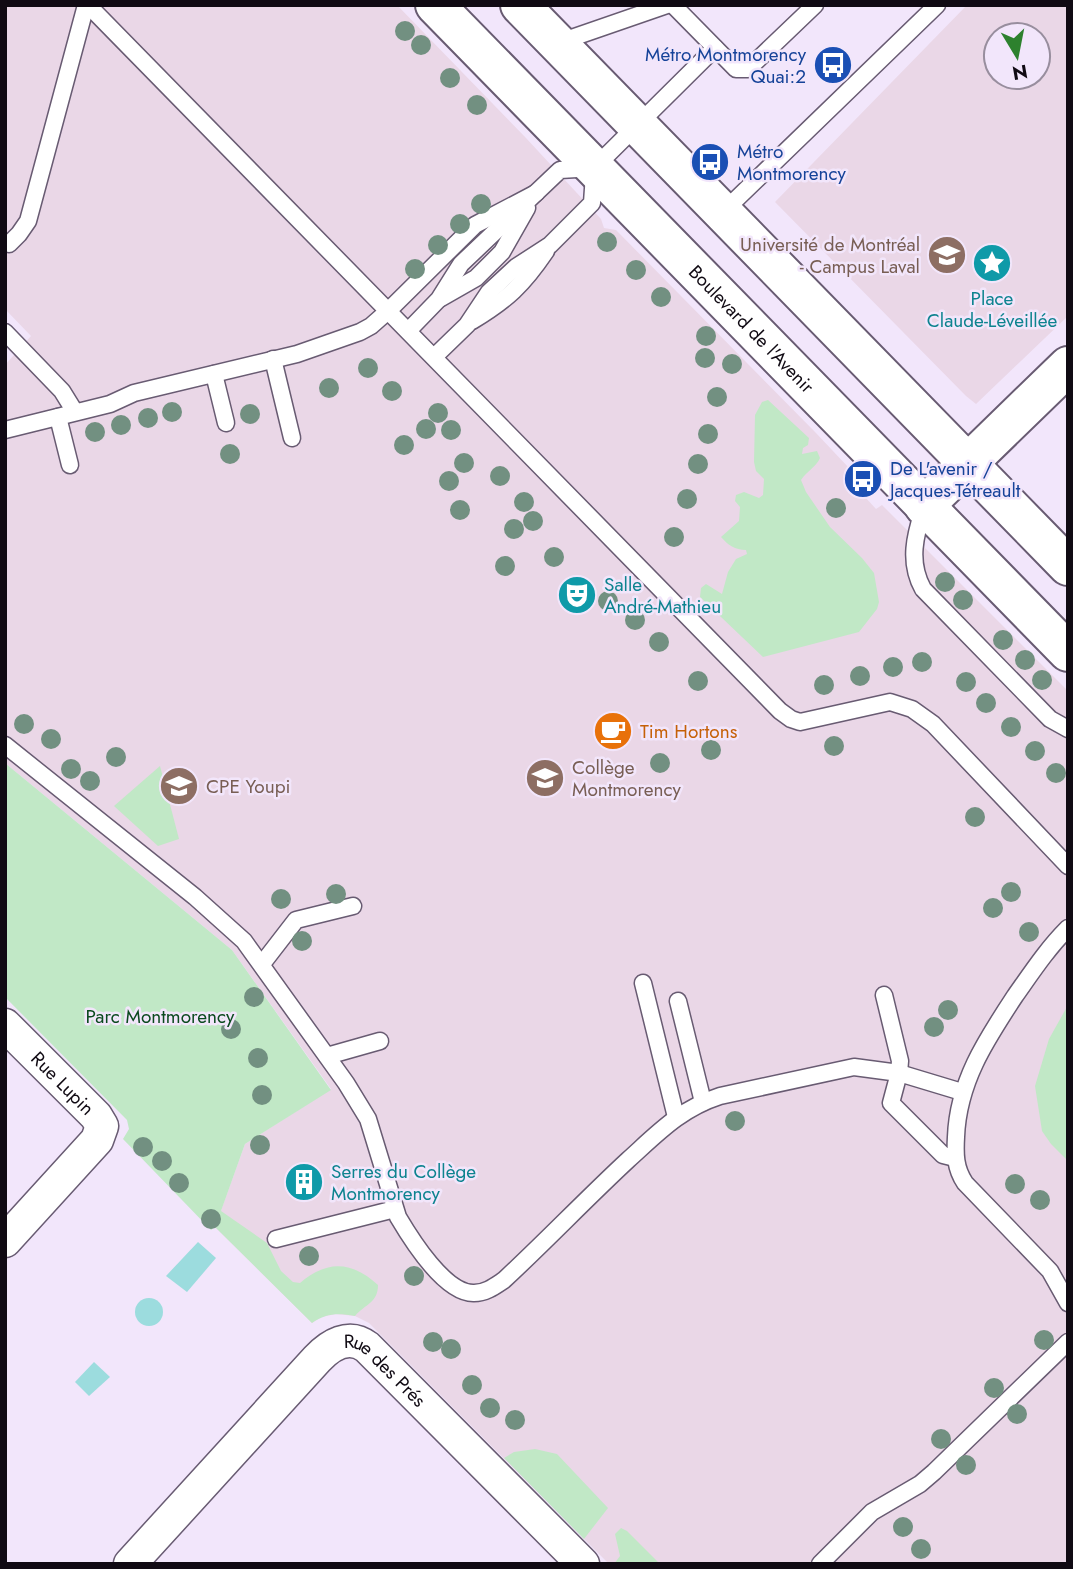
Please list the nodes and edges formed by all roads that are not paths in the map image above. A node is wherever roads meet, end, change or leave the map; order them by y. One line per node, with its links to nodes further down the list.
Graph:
1 (87, 5): 14 (lane); 15 (lane)
2 (435, 5): 11 (street, Boulevard de l'Avenir)
3 (520, 5): 8 (street)
4 (667, 5): 8 (lane)
5 (673, 5): 9 (lane)
6 (814, 5): 9 (lane)
7 (937, 5): 13 (lane)
8 (557, 43): 10 (street)
9 (715, 48): 10 (lane)
10 (638, 126): 11 (lane); 13 (street)
11 (594, 168): 12 (lane); 18 (lane); 29 (street, Boulevard de l'Avenir)
12 (536, 194): 15 (lane); 16 (lane)
13 (723, 212): 27 (street)
14 (9, 244)
15 (388, 311): 16 (lane); 19 (lane)
16 (408, 331): 18 (lane)
17 (5, 332): 22 (lane)
18 (434, 357): 34 (lane)
19 (273, 359): 21 (lane); 26 (lane)
20 (1068, 366): 27 (street)
21 (214, 374): 22 (lane); 24 (lane)
22 (75, 412): 23 (lane)
23 (58, 417): 25 (lane); 28 (lane)
24 (226, 423)
25 (5, 430)
26 (292, 438)
27 (968, 463): 29 (street); 30 (street)
28 (70, 465)
29 (924, 506): 31 (street, Boulevard de l'Avenir); 32 (lane)
30 (1068, 566)
31 (1068, 652)
32 (1068, 729)
33 (5, 745): 37 (lane)
34 (1068, 866)
35 (353, 906): 37 (lane)
36 (1068, 928): 45 (lane)
37 (262, 964): 43 (lane)
38 (643, 983): 47 (lane)
39 (884, 995): 44 (lane)
40 (678, 1002): 46 (lane)
41 (5, 1025): 51 (street, Rue Lupin)
42 (380, 1041): 43 (lane)
43 (327, 1056): 49 (lane)
44 (899, 1073): 45 (lane); 46 (lane); 48 (lane)
45 (962, 1092): 48 (lane)
46 (703, 1102): 47 (lane)
47 (676, 1117): 49 (lane)
48 (955, 1158): 52 (lane)
49 (395, 1209): 50 (lane)
50 (276, 1239)
51 (5, 1241)
52 (1068, 1303)
53 (1068, 1342): 56 (lane)
54 (130, 1564): 55 (street, Rue des Prés)
55 (583, 1564)
56 (820, 1564)

